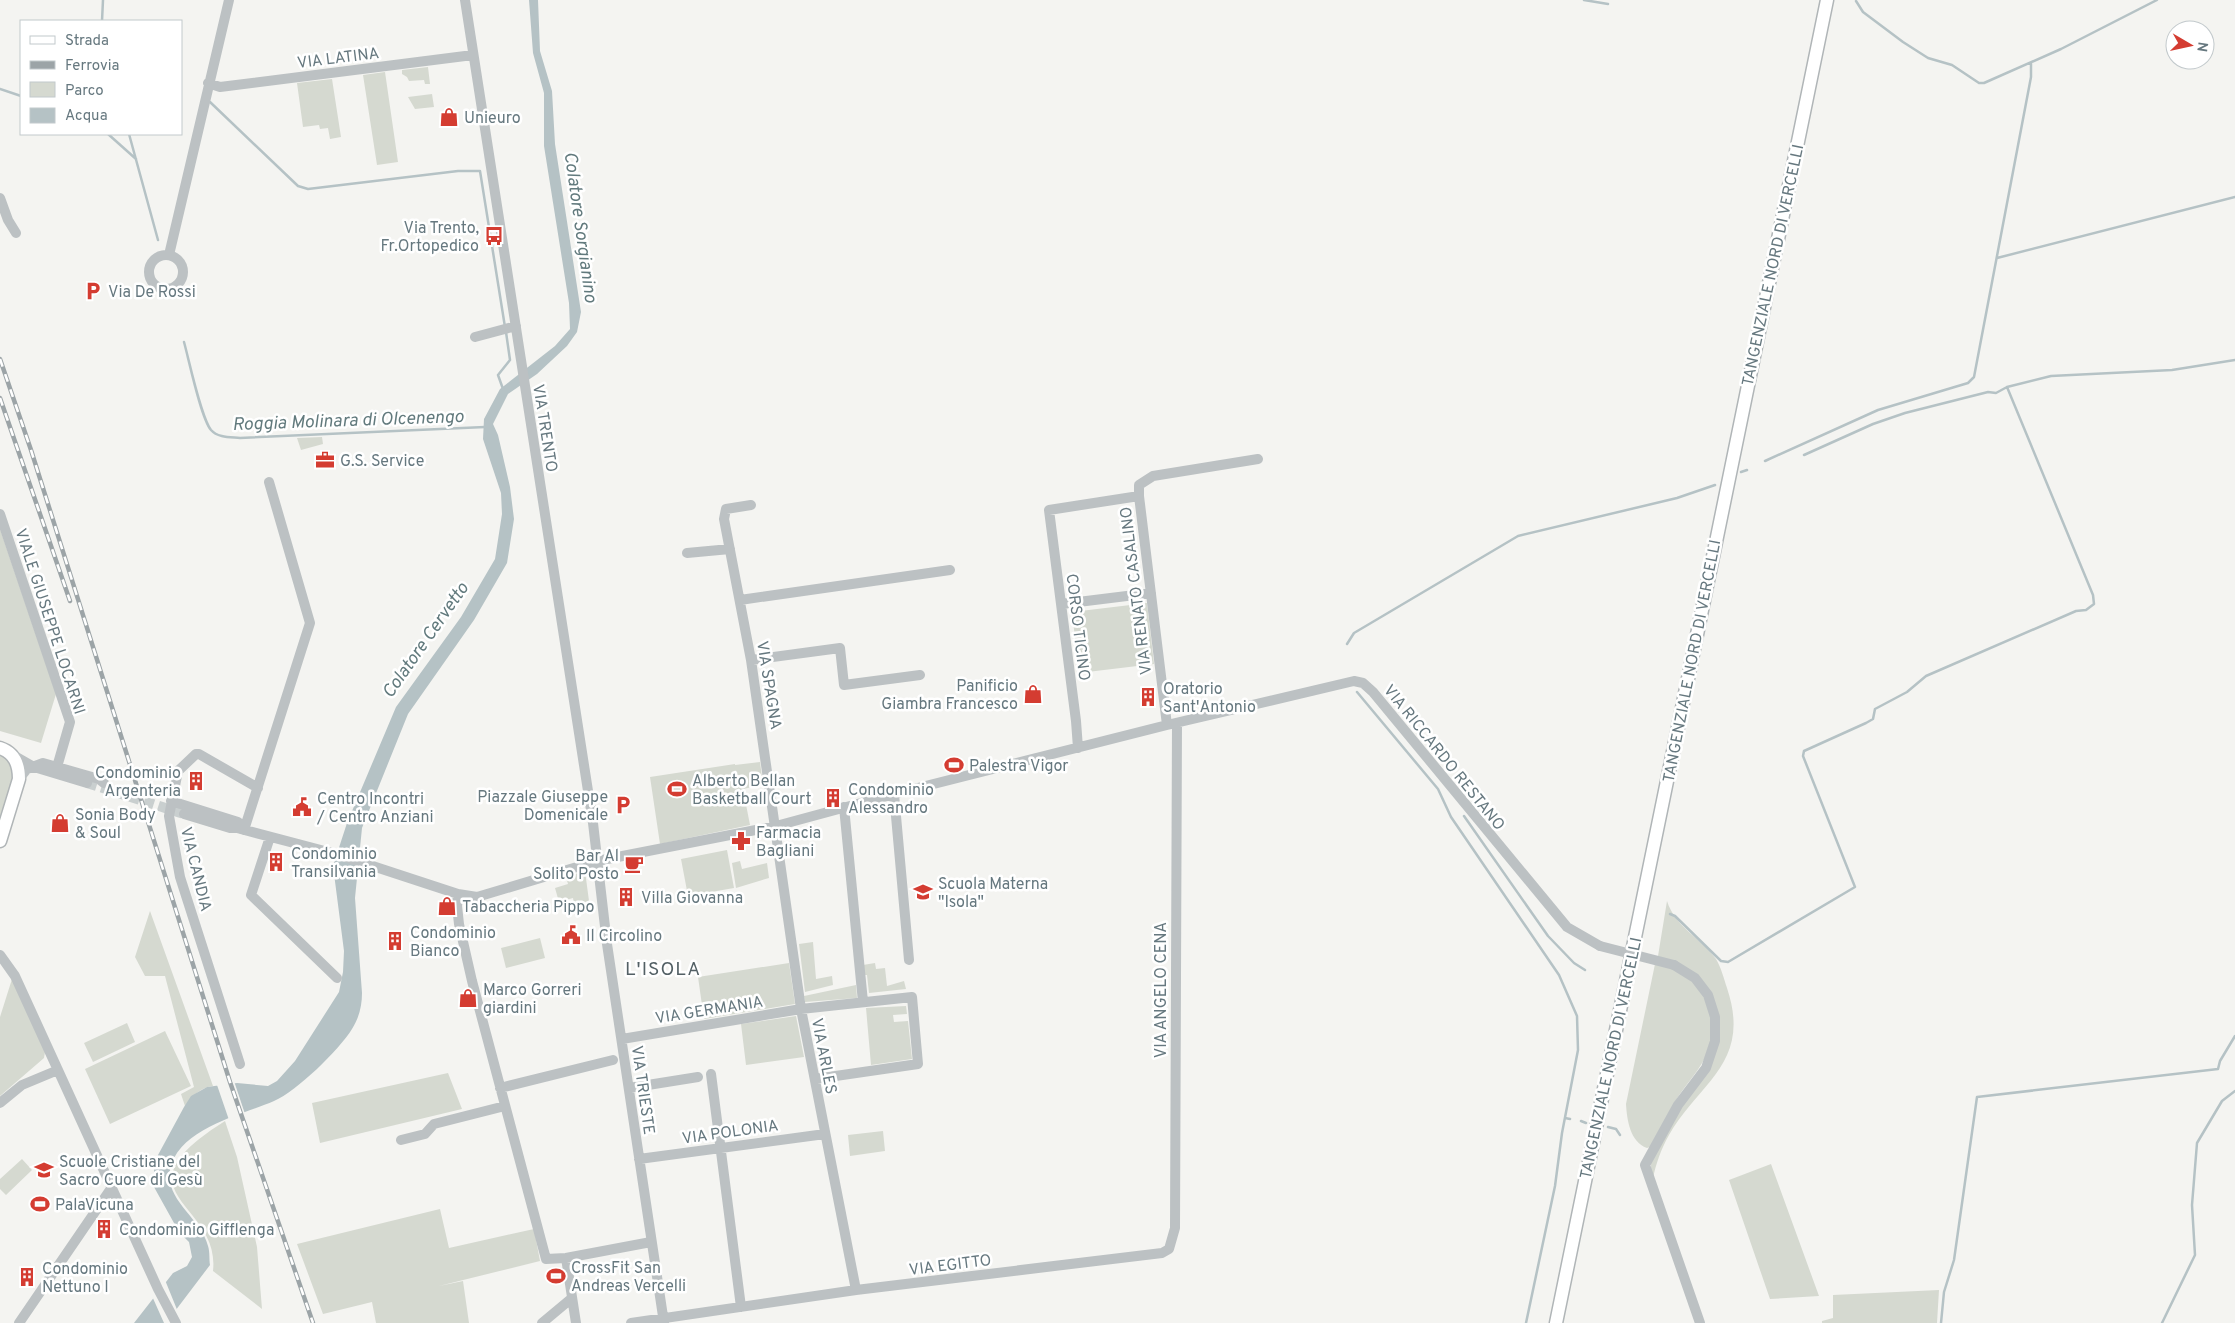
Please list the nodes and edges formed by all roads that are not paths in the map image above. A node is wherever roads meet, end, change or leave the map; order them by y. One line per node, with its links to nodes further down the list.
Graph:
1 (229, 0): 5 (street)
2 (465, 0): 4 (street, VIA TRENTO)
3 (1827, 0): 77 (main road, TANGENZIALE NORD DI VERCELLI)
4 (473, 56): 5 (street, VIA LATINA); 9 (street, VIA TRENTO)
5 (208, 83): 8 (street)
6 (0, 198): 7 (street)
7 (16, 233)
8 (168, 255)
9 (508, 328): 10 (street); 42 (street, VIA TRENTO)
10 (475, 338)
11 (1258, 459): 13 (street, VIA RENATO CASALINO)
12 (269, 482): 33 (street)
13 (1139, 496): 19 (street, VIA RENATO CASALINO); 21 (street, CORSO TICINO)
14 (751, 505): 16 (street, VIA SPAGNA)
15 (0, 514): 29 (street, VIALE GIUSEPPE LOCARNI)
16 (730, 549): 17 (street); 20 (street, VIA SPAGNA)
17 (687, 553)
18 (950, 570): 20 (street)
19 (1150, 592): 21 (street); 24 (street, VIA RENATO CASALINO)
20 (740, 600): 22 (street, VIA SPAGNA)
21 (1062, 604): 26 (street, CORSO TICINO)
22 (751, 660): 23 (street); 38 (street, VIA SPAGNA)
23 (920, 675)
24 (1172, 724): 26 (street, VIA RICCARDO RESTANO); 66 (street, VIA ANGELO CENA); 78 (street, VIA RICCARDO RESTANO, bridge)
25 (0, 748): 27 (main road)
26 (1078, 748): 34 (street, VIA RICCARDO RESTANO)
27 (13, 755): 28 (street); 30 (main road)
28 (34, 767): 29 (street); 30 (street); 31 (street)
29 (57, 767): 32 (street)
30 (19, 780): 41 (main road)
31 (87, 783)
32 (104, 784)
33 (258, 788): 35 (street, VIA CANDIA); 39 (street)
34 (894, 794): 36 (street, VIA RICCARDO RESTANO); 45 (street)
35 (172, 801): 39 (street, VIA RICCARDO RESTANO); 51 (street, VIA CANDIA)
36 (844, 807): 38 (street, VIA RICCARDO RESTANO); 47 (street)
37 (184, 814): 39 (street, VIA RICCARDO RESTANO)
38 (776, 826): 42 (street, VIA RICCARDO RESTANO); 48 (street, VIA ARLES)
39 (243, 829): 40 (street, VIA RICCARDO RESTANO)
40 (270, 837): 43 (street, VIA RICCARDO RESTANO); 46 (street)
41 (0, 841)
42 (597, 861): 43 (street, VIA RICCARDO RESTANO); 49 (street, VIA TRIESTE)
43 (458, 894): 56 (street)
44 (0, 955): 52 (street)
45 (909, 960)
46 (337, 978)
47 (863, 1002): 48 (street, VIA GERMANIA); 55 (street, VIA GERMANIA)
48 (801, 1009): 49 (street, VIA GERMANIA); 55 (street, VIA ARLES)
49 (622, 1039): 57 (street, VIA TRIESTE)
50 (613, 1060): 56 (street)
51 (240, 1064)
52 (58, 1070): 58 (street); 64 (street)
53 (711, 1074): 62 (street)
54 (698, 1076): 57 (street)
55 (815, 1079): 60 (street, VIA ARLES)
56 (500, 1088): 59 (street)
57 (629, 1088): 63 (street, VIA TRIESTE)
58 (0, 1103)
59 (505, 1106): 61 (street); 67 (street)
60 (825, 1134): 62 (street, VIA POLONIA); 68 (street, VIA ARLES)
61 (401, 1140)
62 (721, 1148): 63 (street, VIA POLONIA); 70 (street)
63 (639, 1159): 65 (street, VIA TRIESTE)
64 (112, 1187): 72 (street); 73 (street)
65 (651, 1242): 67 (street); 71 (street, VIA TRIESTE)
66 (1162, 1253): 68 (street, VIA EGITTO)
67 (566, 1258): 69 (street)
68 (856, 1290): 70 (street, VIA EGITTO)
69 (572, 1298): 74 (street); 75 (street)
70 (742, 1307): 71 (street, VIA EGITTO)
71 (664, 1321): 76 (street, VIA EGITTO)
72 (175, 1322)
73 (19, 1323)
74 (542, 1323)
75 (576, 1323)
76 (631, 1323)
77 (1556, 1323)
78 (1700, 1323)

